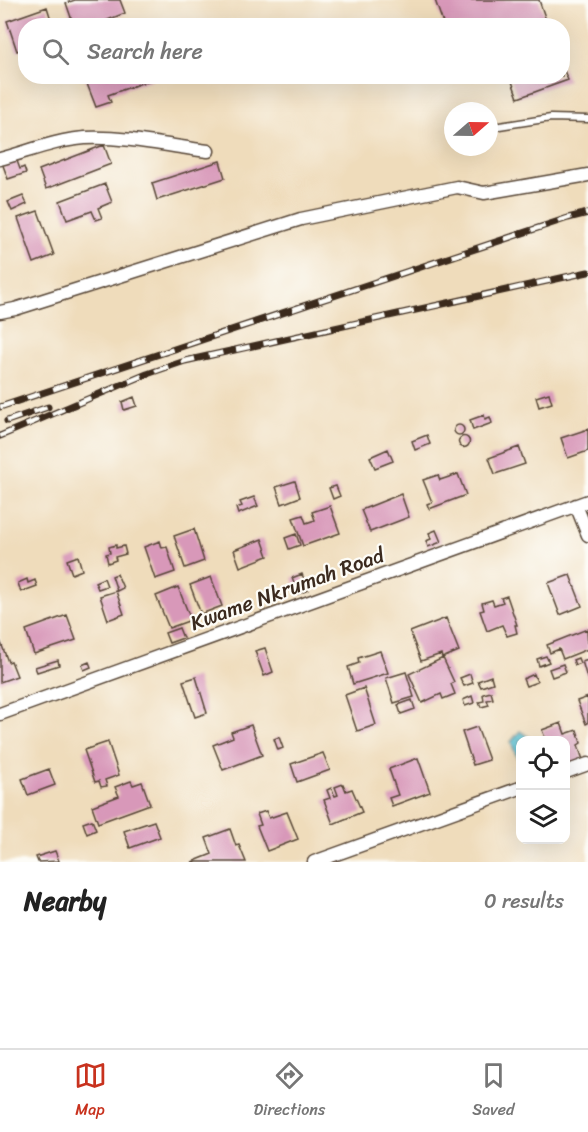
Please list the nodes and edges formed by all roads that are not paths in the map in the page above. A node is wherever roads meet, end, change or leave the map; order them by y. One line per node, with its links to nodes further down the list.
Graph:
1 (588, 119): 2 (lane)
2 (498, 127)
3 (208, 151): 4 (street)
4 (0, 159)
5 (588, 175): 6 (street)
6 (0, 312)
7 (582, 503): 8 (street); 9 (street, Kwame Nkrumah Road)
8 (588, 535)
9 (0, 714)
10 (588, 764): 11 (street)
11 (570, 771)
12 (516, 789): 13 (street)
13 (314, 862)

